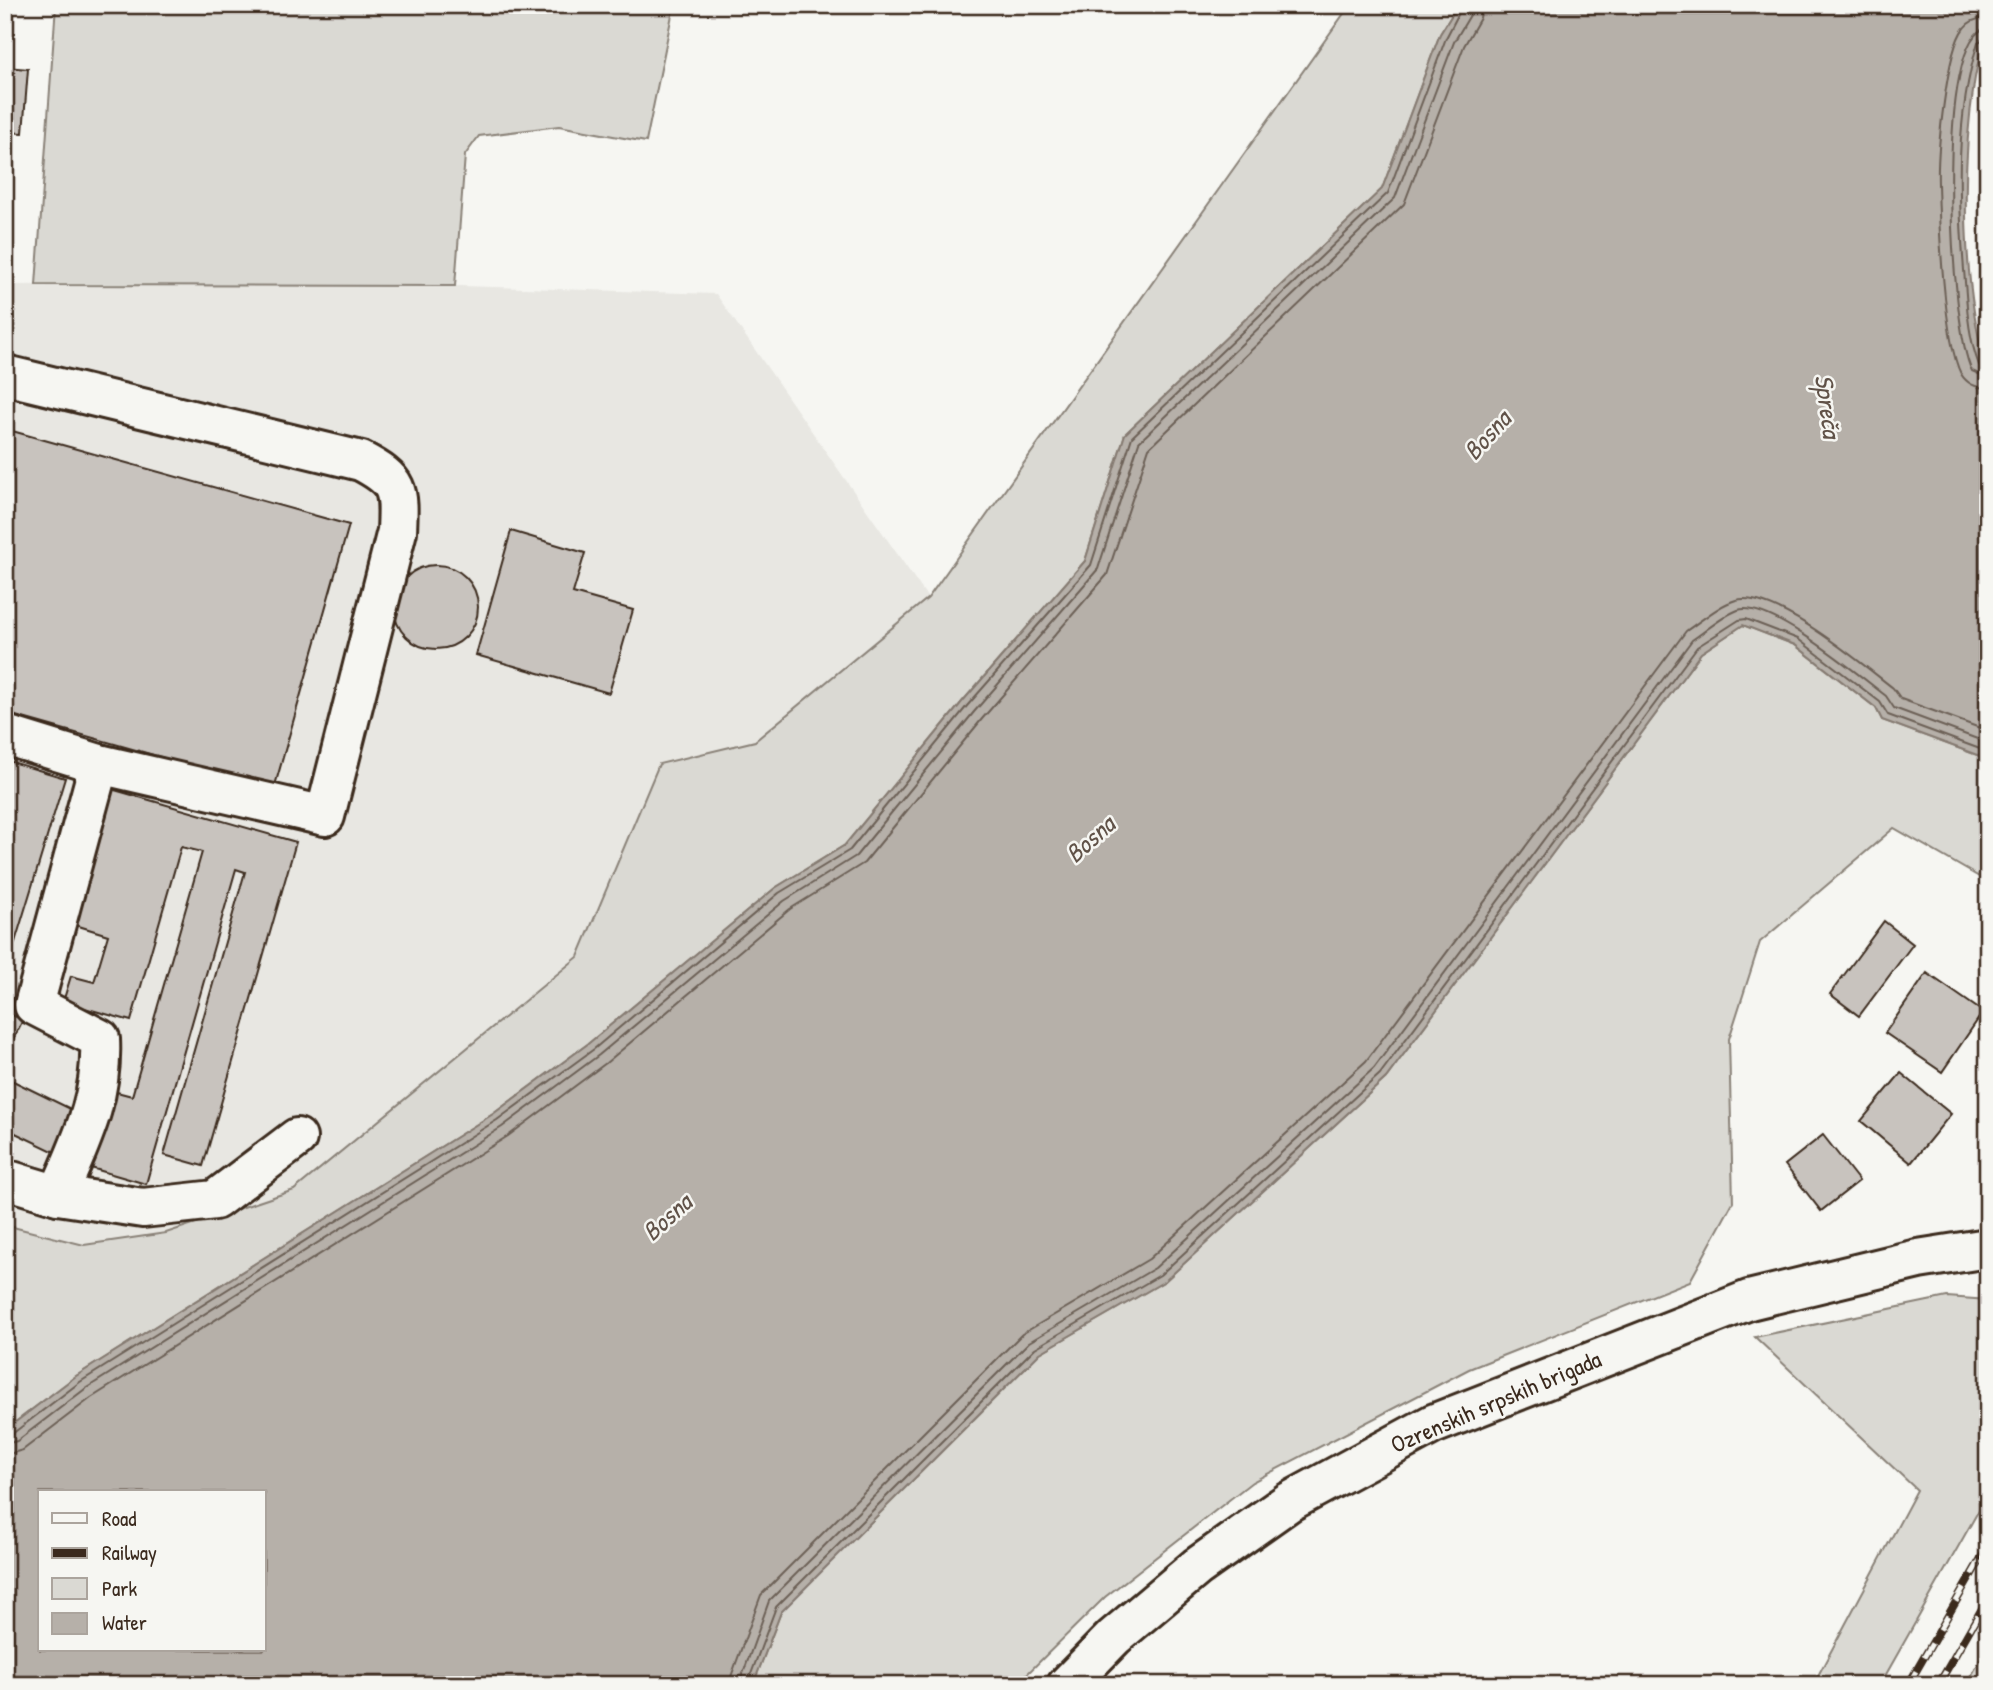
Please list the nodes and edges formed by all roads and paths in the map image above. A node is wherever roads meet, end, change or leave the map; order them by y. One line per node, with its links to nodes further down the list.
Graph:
1 (5, 375): 3 (main road)
2 (5, 735): 3 (main road)
3 (99, 764): 6 (main road)
4 (297, 1138): 6 (main road)
5 (5, 1180): 6 (main road)
6 (58, 1195)
7 (1988, 1248): 8 (main road, Ozrenskih srpskih brigada)
8 (1067, 1685)

